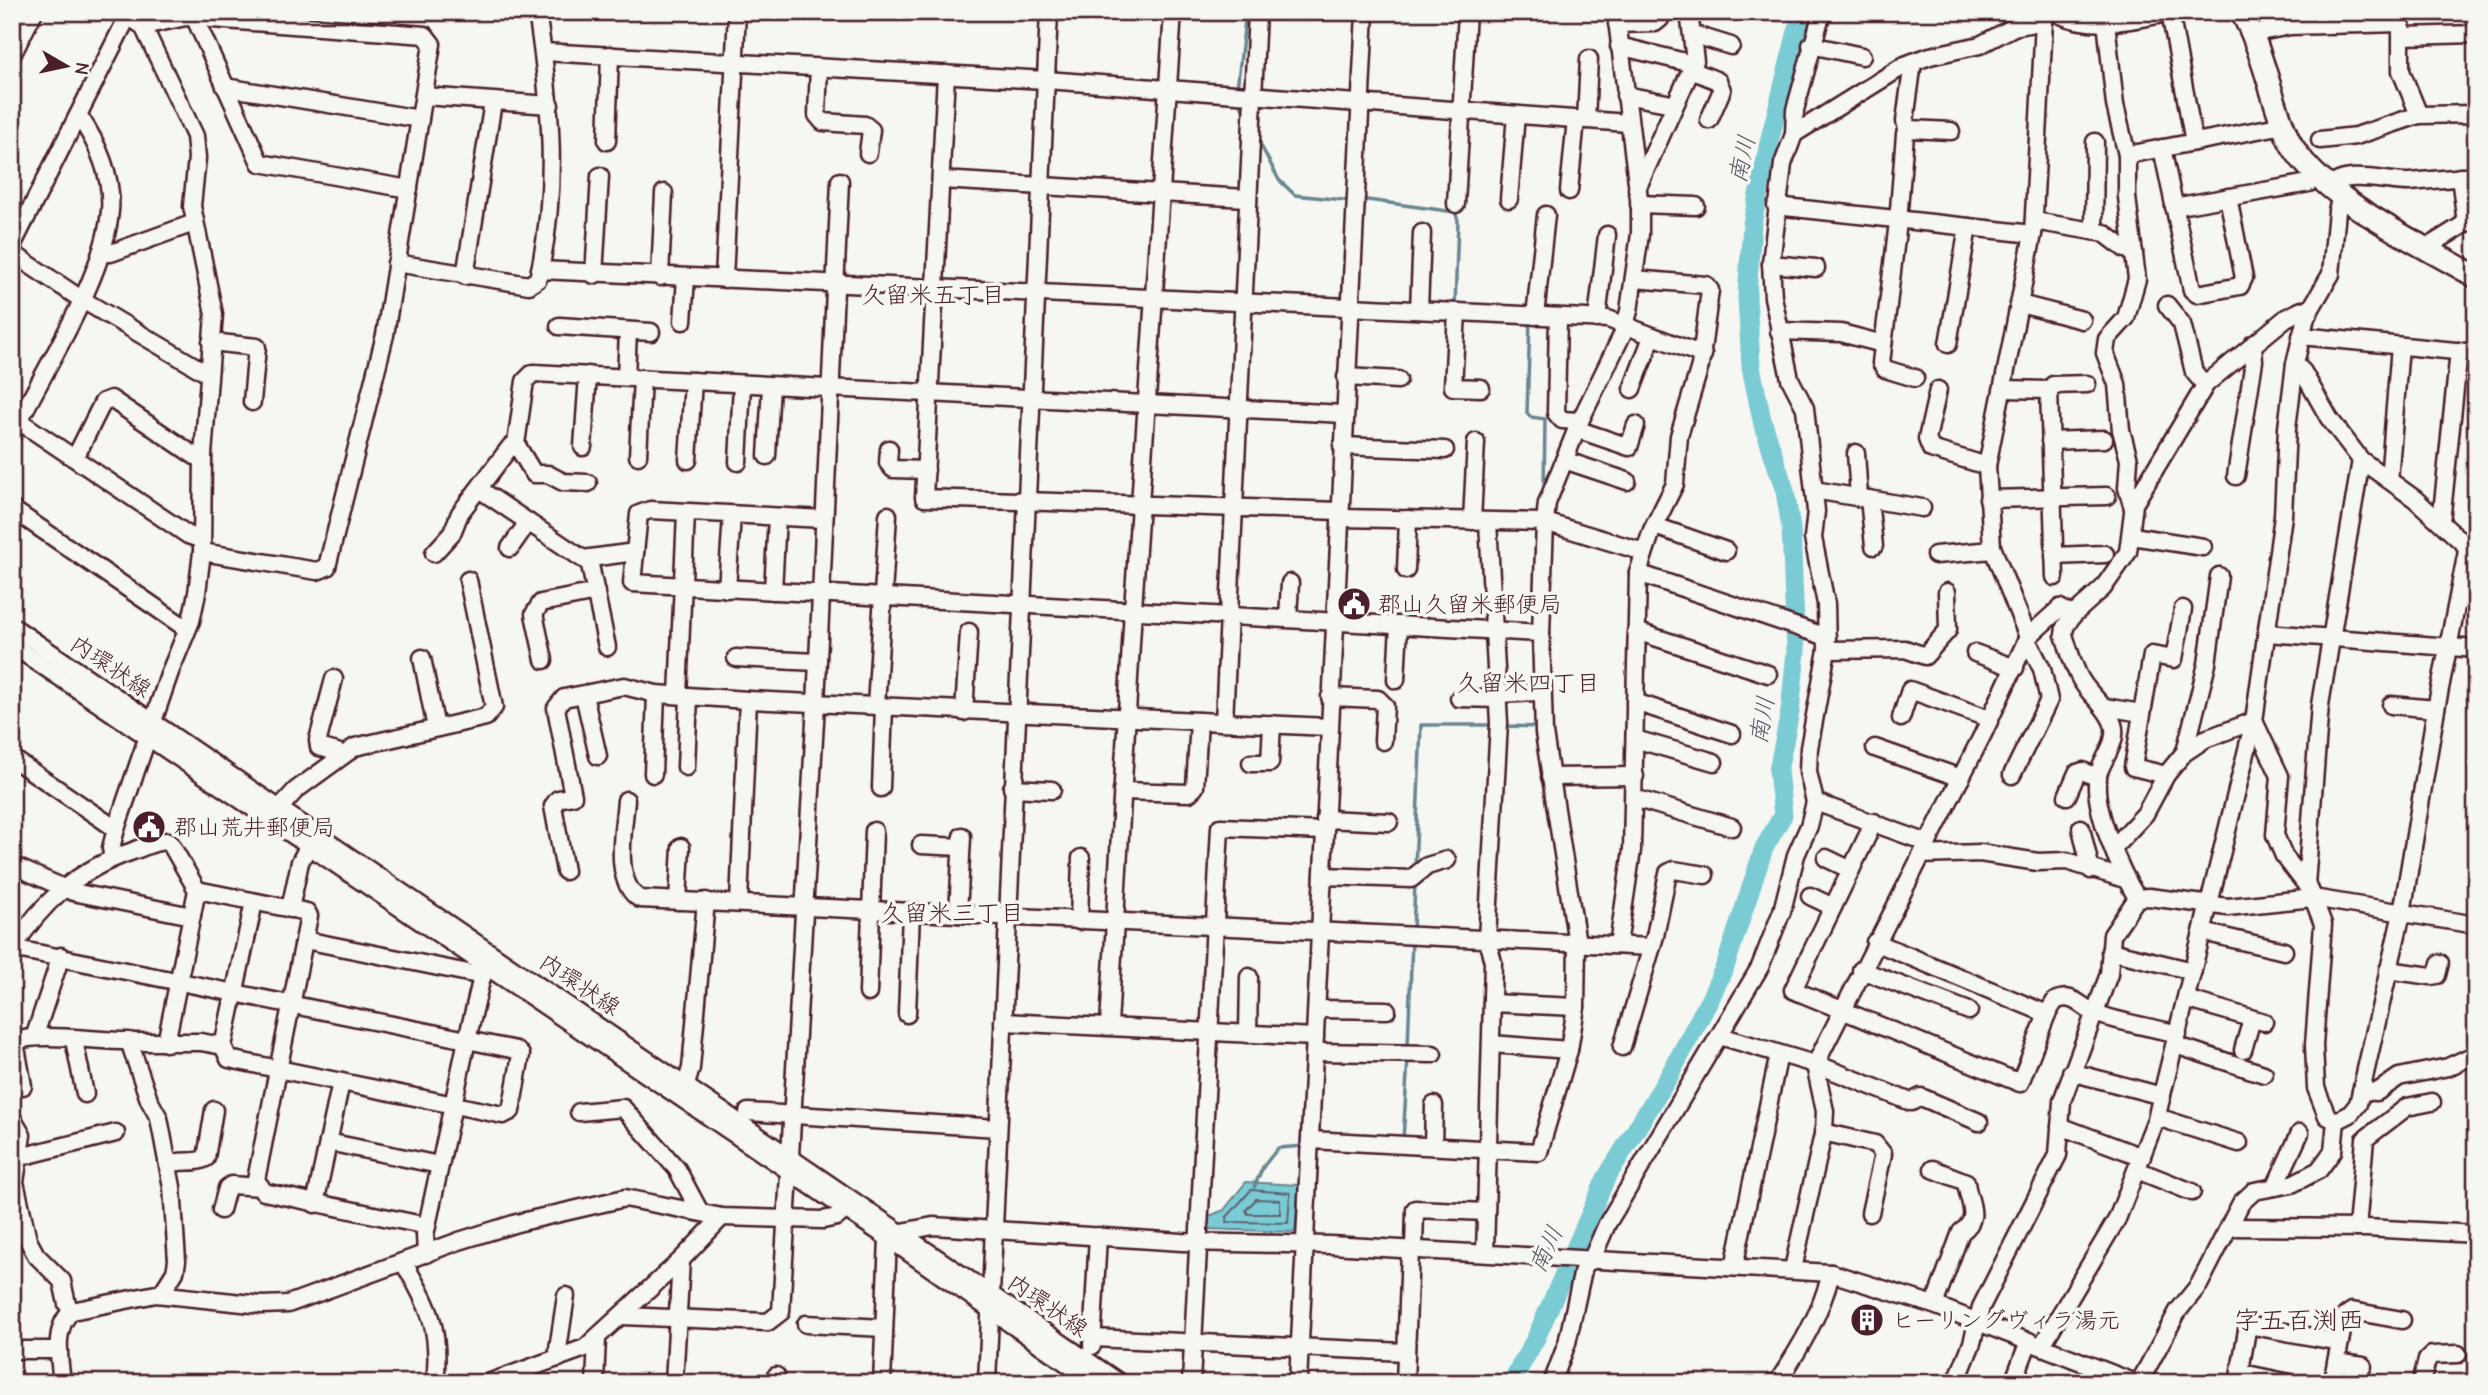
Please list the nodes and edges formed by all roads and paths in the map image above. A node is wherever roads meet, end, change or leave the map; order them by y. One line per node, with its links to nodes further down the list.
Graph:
1 (34, 12): 30 (street)
2 (537, 12): 29 (street)
3 (737, 12): 35 (street)
4 (1049, 12): 39 (street)
5 (1173, 12): 41 (street)
6 (1257, 12): 42 (street)
7 (1365, 12): 48 (street)
8 (1466, 12): 49 (street)
9 (1659, 12): 19 (street)
10 (1689, 12): 23 (street)
11 (1822, 12): 26 (street)
12 (2170, 12): 65 (street)
13 (2241, 12): 24 (main road)
14 (2148, 13): 18 (main road)
15 (129, 14): 22 (street); 53 (street)
16 (2050, 15): 18 (main road); 34 (street); 91 (street)
17 (197, 16): 20 (street); 22 (street); 40 (street)
18 (2105, 17): 68 (street)
19 (1616, 18): 27 (street)
20 (329, 20): 44 (street)
21 (2401, 24): 24 (street); 25 (street); 52 (street)
22 (143, 26): 89 (street)
23 (1692, 34): 28 (street); 36 (street)
24 (2250, 34): 58 (main road)
25 (2476, 34)
26 (1811, 45): 32 (street); 61 (street)
27 (1619, 46): 36 (street); 43 (street)
28 (1731, 46)
29 (543, 52): 31 (street); 47 (street)
30 (12, 55)
31 (610, 55): 35 (street); 63 (street)
32 (1862, 56)
33 (1589, 59): 55 (street)
34 (1913, 62): 59 (street); 61 (street)
35 (735, 63): 37 (street); 109 (street)
36 (1688, 66): 56 (street); 79 (street)
37 (819, 67): 38 (street); 67 (street)
38 (947, 74): 39 (street); 71 (street)
39 (1046, 80): 41 (street); 73 (street)
40 (225, 87): 54 (street); 75 (street)
41 (1170, 89): 42 (street); 78 (street)
42 (1252, 94): 48 (street); 81 (street)
43 (1625, 94): 46 (street); 57 (street)
44 (424, 96): 45 (street); 54 (street)
45 (493, 102): 47 (street); 105 (street)
46 (1667, 103)
47 (550, 105): 103 (street)
48 (1359, 105): 49 (street); 119 (street)
49 (1463, 112): 51 (street); 83 (street)
50 (2476, 114): 52 (street)
51 (1516, 115): 55 (street); 82 (street)
52 (2418, 115): 62 (street)
53 (79, 116): 95 (street); 98 (street)
54 (420, 119): 75 (street)
55 (1581, 120): 57 (street); 76 (street)
56 (1710, 120)
57 (1628, 123): 79 (street)
58 (2284, 125): 65 (street); 74 (main road)
59 (1907, 130): 60 (street); 88 (street)
60 (1951, 131)
61 (1794, 134): 85 (street)
62 (2320, 140)
63 (607, 141)
64 (2095, 142): 92 (street)
65 (2194, 142): 66 (street)
66 (2162, 148): 68 (street); 86 (street)
67 (869, 153)
68 (2127, 155): 97 (street)
69 (600, 176): 104 (street)
70 (2468, 177): 74 (street); 96 (street)
71 (941, 180): 73 (street); 112 (street)
72 (840, 181): 111 (street)
73 (1040, 185): 78 (street); 113 (street)
74 (2330, 187): 80 (street); 96 (main road); 121 (street)
75 (409, 189): 100 (street)
76 (1569, 191)
77 (664, 193): 106 (street)
78 (1162, 193): 81 (street); 115 (street)
79 (1638, 196): 84 (street); 110 (street)
80 (2228, 197): 86 (street); 86 (street)
81 (1246, 198): 116 (street)
82 (1509, 199)
83 (1456, 204)
84 (1696, 206)
85 (1776, 206): 88 (street); 101 (street)
86 (2174, 206)
87 (1546, 215): 123 (street)
88 (1897, 218): 90 (street); 136 (street)
89 (194, 223): 98 (street); 135 (street)
90 (1968, 227): 91 (street); 137 (street)
91 (2033, 228): 92 (street); 117 (street)
92 (2094, 231): 97 (street)
93 (1422, 233): 120 (street)
94 (1607, 234): 125 (street)
95 (12, 246)
96 (2426, 247): 107 (main road)
97 (2134, 252): 202 (street)
98 (101, 253): 114 (street)
99 (12, 254): 114 (street)
100 (396, 263): 105 (street); 218 (street)
101 (1771, 264): 102 (street); 131 (street)
102 (1816, 268)
103 (540, 270): 104 (street); 105 (street)
104 (594, 275): 106 (street)
105 (465, 276)
106 (660, 277): 108 (street)
107 (2476, 277)
108 (686, 278): 109 (street); 127 (street)
109 (724, 279): 111 (street)
110 (1634, 279): 128 (street); 142 (street)
111 (837, 285): 112 (street); 156 (street)
112 (936, 289): 113 (street); 161 (street)
113 (1035, 293): 115 (street); 162 (street)
114 (81, 299): 144 (street); 169 (street)
115 (1156, 299): 116 (street); 164 (street)
116 (1242, 302): 119 (street); 165 (street)
117 (2020, 304): 126 (street); 158 (street)
118 (2167, 305): 153 (street)
119 (1349, 307): 120 (street); 146 (street)
120 (1419, 310): 122 (street)
121 (2310, 310): 133 (street); 138 (street)
122 (1457, 312): 123 (street); 155 (street)
123 (1535, 316): 124 (street)
124 (1558, 317): 125 (street); 167 (street)
125 (1597, 318): 128 (street)
126 (2082, 320)
127 (683, 321)
128 (1625, 325): 134 (street); 167 (street)
129 (559, 327): 130 (street)
130 (628, 331): 132 (street); 147 (street)
131 (1779, 331): 136 (street); 194 (street)
132 (651, 332)
133 (2301, 336): 139 (street); 143 (street)
134 (1652, 337): 142 (street); 157 (street)
135 (211, 342): 144 (street); 163 (street)
136 (1883, 344): 148 (street)
137 (1948, 344)
138 (2253, 344): 153 (street); 189 (street)
139 (2400, 346): 140 (street); 190 (street)
140 (2459, 351): 141 (street); 215 (street)
141 (2476, 353)
142 (1703, 355): 216 (street)
143 (2295, 364): 185 (street); 259 (street)
144 (208, 373): 182 (street)
145 (588, 375): 147 (street); 173 (street); 175 (street)
146 (1346, 377): 149 (street); 166 (street)
147 (634, 378): 150 (street); 179 (street)
148 (1915, 378)
149 (1398, 380)
150 (693, 381): 151 (street); 183 (street)
151 (742, 384): 154 (street); 186 (street)
152 (2087, 384): 160 (street)
153 (2205, 385): 202 (street)
154 (771, 386): 156 (street); 180 (street)
155 (1481, 388)
156 (830, 389): 161 (street); 210 (street)
157 (1632, 389)
158 (2003, 389): 160 (street); 187 (street)
159 (1938, 390): 187 (street)
160 (2049, 390): 171 (street)
161 (930, 393): 162 (street); 188 (street)
162 (1031, 398): 164 (street); 199 (street)
163 (253, 402)
164 (1148, 403): 165 (street); 200 (street)
165 (1236, 407): 166 (street); 204 (street)
166 (1344, 414): 174 (street)
167 (1578, 425): 168 (street); 184 (street)
168 (1636, 425)
169 (15, 428): 181 (street)
170 (2104, 439): 171 (street)
171 (2050, 441): 197 (street)
172 (1476, 442): 213 (street)
173 (516, 444): 192 (street); 193 (street)
174 (1342, 446): 177 (street); 206 (street)
175 (583, 447)
176 (889, 449): 188 (street)
177 (1445, 450)
178 (1856, 453): 196 (street)
179 (638, 456)
180 (767, 456)
181 (75, 458): 182 (street); 218 (street)
182 (203, 458): 218 (street)
183 (688, 460)
184 (1564, 460): 191 (street); 214 (street)
185 (2361, 460): 190 (street); 260 (street)
186 (738, 462)
187 (1987, 466): 198 (street)
188 (926, 470): 199 (street)
189 (2236, 476)
190 (2389, 480): 215 (street)
191 (1627, 481)
192 (588, 483)
193 (479, 489): 212 (street); 227 (street)
194 (1814, 490): 196 (street); 262 (street)
195 (2107, 496): 197 (street)
196 (1864, 498): 201 (street); 219 (street)
197 (2052, 498): 198 (street); 230 (street)
198 (1988, 499): 223 (street)
199 (1027, 503): 200 (street); 245 (street)
200 (1140, 506): 204 (street); 246 (street)
201 (1922, 508)
202 (2133, 508): 217 (street)
203 (12, 509): 254 (street)
204 (1232, 510): 206 (street); 248 (street)
205 (686, 513): 207 (street); 225 (street); 238 (street)
206 (1340, 514): 211 (street); 251 (street)
207 (732, 515): 209 (street); 239 (street)
208 (888, 515): 244 (street)
209 (777, 517): 210 (street); 240 (street)
210 (824, 519): 243 (street)
211 (1408, 520): 213 (street); 232 (street)
212 (527, 522): 222 (street); 231 (street)
213 (1480, 522): 214 (street); 255 (street)
214 (1545, 522): 226 (street); 258 (street)
215 (2441, 522): 221 (street)
216 (1655, 526): 224 (street); 226 (street)
217 (2132, 536): 220 (street); 249 (street)
218 (202, 546): 254 (street)
219 (1874, 546)
220 (2203, 547)
221 (2473, 547): 265 (street)
222 (510, 548)
223 (1993, 550): 229 (street); 261 (street)
224 (1726, 551)
225 (635, 552): 231 (street); 238 (street)
226 (1644, 552): 233 (street)
227 (434, 553)
228 (2105, 554): 230 (street)
229 (1935, 555)
230 (2054, 556): 235 (street)
231 (589, 560): 241 (street)
232 (1406, 570)
233 (1638, 573): 256 (street); 262 (street)
234 (2220, 576): 307 (street)
235 (2055, 577)
236 (468, 579): 301 (street)
237 (1290, 583): 250 (street)
238 (683, 587): 239 (street); 279 (street)
239 (727, 589): 240 (street)
240 (773, 591): 243 (street)
241 (596, 592): 264 (street); 270 (street)
242 (1947, 592): 262 (street)
243 (820, 595): 244 (street); 271 (street)
244 (883, 598): 245 (street); 287 (street)
245 (1021, 605): 246 (street); 292 (street)
246 (1133, 609): 248 (street); 293 (street)
247 (2183, 609): 291 (street)
248 (1228, 614): 250 (street); 297 (street)
249 (2073, 615): 261 (street); 288 (street)
250 (1288, 618): 251 (street)
251 (1334, 621): 252 (street); 281 (street)
252 (1399, 625): 255 (street); 275 (street)
253 (12, 626): 302 (street, 内環状線)
254 (187, 629): 302 (street)
255 (1494, 631): 258 (street); 280 (street)
256 (1636, 631): 273 (street); 284 (street)
257 (969, 632): 290 (street)
258 (1541, 633): 317 (street)
259 (2267, 633): 260 (street); 298 (street)
260 (2331, 638): 265 (street); 355 (street)
261 (2027, 640): 272 (street); 315 (street)
262 (1827, 643): 328 (street)
263 (12, 645): 302 (street, 内環状線)
264 (607, 647)
265 (2448, 647): 266 (street); 289 (street)
266 (2476, 649)
267 (1975, 653): 272 (street)
268 (422, 658): 301 (street)
269 (736, 658): 271 (street)
270 (544, 660)
271 (817, 663): 285 (street)
272 (2015, 667): 295 (street)
273 (1768, 674)
274 (334, 679): 309 (street)
275 (1396, 680)
276 (1537, 692): 280 (street)
277 (656, 694): 278 (street); 279 (street); 314 (street)
278 (584, 695): 308 (street); 349 (street)
279 (684, 696): 283 (street); 313 (street)
280 (1497, 696): 282 (street); 378 (street)
281 (1330, 697): 300 (street); 305 (street)
282 (1459, 698)
283 (748, 700): 285 (street); 361 (street)
284 (1635, 702): 303 (street); 304 (street)
285 (816, 704): 287 (street); 363 (street)
286 (2391, 705): 289 (street)
287 (880, 706): 290 (street); 321 (street)
288 (2104, 707): 291 (street); 320 (street)
289 (2436, 709): 368 (street)
290 (964, 712): 292 (street)
291 (2142, 713): 316 (street)
292 (1015, 714): 293 (street); 322 (street)
293 (1127, 718): 296 (street); 324 (street)
294 (1901, 718): 295 (street)
295 (1990, 719): 319 (street)
296 (1199, 721): 297 (street); 324 (street)
297 (1224, 722): 299 (street)
298 (2254, 722): 307 (street); 355 (street); 362 (street)
299 (1272, 724): 300 (street); 312 (street)
300 (1329, 727): 332 (street)
301 (436, 728): 309 (street)
302 (151, 729): 329 (street, 内環状線); 335 (street)
303 (1732, 734)
304 (1635, 738): 311 (street); 318 (street)
305 (1383, 741)
306 (1875, 748): 319 (street)
307 (2185, 752): 316 (street)
308 (598, 756)
309 (341, 757): 329 (street)
310 (12, 758): 335 (street)
311 (1714, 762)
312 (1251, 763)
313 (686, 767)
314 (653, 774)
315 (2012, 775)
316 (2166, 775): 339 (street)
317 (1550, 776): 318 (street); 381 (street)
318 (1635, 776): 326 (street)
319 (1961, 778): 341 (street)
320 (2098, 778): 325 (street); 339 (street)
321 (881, 788)
322 (1012, 788): 323 (street); 371 (street)
323 (1052, 790)
324 (1122, 791): 373 (street)
325 (2067, 796)
326 (1634, 798): 333 (street); 382 (street)
327 (626, 800): 358 (street)
328 (1815, 802): 331 (street); 413 (street)
329 (275, 813): 337 (street, 内環状線); 434 (street, 内環状線)
330 (1389, 822): 332 (street)
331 (1874, 822): 341 (street); 347 (street)
332 (1325, 825): 351 (street); 375 (street)
333 (1732, 827)
334 (2081, 828): 348 (street)
335 (116, 829): 342 (street)
336 (873, 831): 366 (street)
337 (309, 845): 365 (street); 389 (street, 内環状線)
338 (921, 845): 369 (street)
339 (2114, 846): 352 (street)
340 (681, 847): 358 (street)
341 (1924, 849): 348 (street); 380 (street)
342 (113, 858): 353 (street); 354 (street)
343 (1081, 858): 372 (street)
344 (1826, 858): 347 (street)
345 (1447, 860): 351 (street)
346 (12, 866): 353 (street)
347 (1851, 870): 364 (street)
348 (2091, 870): 352 (street)
349 (565, 871)
350 (1705, 875): 383 (street)
351 (1323, 876): 377 (street)
352 (2125, 879): 357 (street)
353 (64, 888): 370 (street); 384 (street)
354 (197, 890): 360 (street); 370 (street)
355 (2310, 891): 362 (street); 368 (street); 448 (street)
356 (1811, 895): 364 (street)
357 (2137, 898): 362 (street); 385 (street)
358 (678, 901): 359 (street)
359 (706, 901): 361 (street); 434 (street)
360 (254, 902): 365 (street); 395 (street)
361 (738, 902): 363 (street)
362 (2209, 906): 376 (street)
363 (805, 907): 366 (street); 445 (street)
364 (1833, 907): 403 (street)
365 (290, 909): 379 (street)
366 (870, 910): 367 (street); 396 (street)
367 (911, 912): 369 (street); 406 (street)
368 (2402, 913): 374 (street); 391 (street)
369 (958, 915): 371 (street)
370 (192, 916): 394 (street)
371 (1007, 918): 372 (street); 408 (street)
372 (1079, 921): 373 (street)
373 (1114, 923): 375 (street); 409 (street)
374 (2476, 925)
375 (1215, 928): 377 (street); 410 (street)
376 (2203, 932): 386 (street); 392 (street)
377 (1320, 933): 378 (street); 401 (street)
378 (1487, 939): 381 (street); 398 (street)
379 (305, 940): 389 (street); 399 (street)
380 (1875, 942): 390 (street); 407 (street)
381 (1577, 943): 382 (street); 400 (street)
382 (1618, 945): 383 (street)
383 (1652, 947): 423 (street)
384 (13, 949): 387 (street)
385 (2110, 951): 392 (street); 405 (street)
386 (2284, 951)
387 (61, 956): 394 (street); 412 (street)
388 (2440, 962): 391 (street)
389 (484, 970): 416 (street); 461 (street, 内環状線)
390 (1861, 970): 403 (street); 404 (street)
391 (2388, 970): 436 (street)
392 (2193, 971): 397 (street)
393 (1249, 977): 411 (street)
394 (179, 981): 395 (street); 419 (street)
395 (234, 993): 399 (street); 422 (street)
396 (868, 993)
397 (2186, 999): 414 (street); 425 (street)
398 (1492, 1003): 400 (street); 420 (street)
399 (293, 1005): 416 (street); 430 (street)
400 (1576, 1007): 424 (street)
401 (1317, 1009): 402 (street); 421 (street)
402 (1387, 1010)
403 (1840, 1010): 407 (street); 429 (street)
404 (1969, 1011)
405 (2094, 1013): 407 (street); 414 (street); 431 (street)
406 (907, 1014)
407 (2047, 1014)
408 (1003, 1021): 409 (street); 451 (street)
409 (1109, 1025): 410 (street)
410 (1210, 1031): 411 (street); 484 (street)
411 (1248, 1034): 421 (street)
412 (34, 1035): 415 (street); 418 (street)
413 (1720, 1036): 427 (street); 490 (street)
414 (2176, 1039): 432 (street); 438 (street)
415 (74, 1040): 417 (street); 437 (street)
416 (467, 1040): 440 (street); 440 (street)
417 (130, 1042): 419 (street); 463 (street)
418 (13, 1043): 435 (street)
419 (166, 1043): 422 (street)
420 (1491, 1044): 424 (street); 459 (street)
421 (1315, 1045): 426 (street); 455 (street)
422 (223, 1046): 430 (street)
423 (1622, 1047)
424 (1569, 1050): 459 (street)
425 (2243, 1050)
426 (1433, 1054)
427 (1779, 1054): 429 (street); 492 (street)
428 (2476, 1054): 436 (street)
429 (1815, 1065): 449 (street); 452 (street)
430 (279, 1069): 433 (street); 466 (street)
431 (2071, 1072): 438 (street); 450 (street)
432 (2264, 1074)
433 (341, 1082): 440 (street); 456 (street)
434 (686, 1085): 461 (street, 内環状線)
435 (23, 1086)
436 (2361, 1091): 448 (street)
437 (85, 1094)
438 (2162, 1096): 446 (street)
439 (2432, 1102): 479 (street)
440 (452, 1105): 464 (street)
441 (1434, 1105): 458 (street)
442 (214, 1110): 463 (street)
443 (579, 1112): 472 (street)
444 (748, 1112): 445 (street)
445 (793, 1114): 451 (street); 461 (street)
446 (2157, 1117): 457 (street); 462 (street)
447 (12, 1118): 460 (street)
448 (2336, 1121): 467 (street)
449 (1979, 1122)
450 (2060, 1126): 462 (street); 504 (street)
451 (998, 1128): 480 (street)
452 (1823, 1132): 474 (street); 493 (street)
453 (116, 1133): 460 (street)
454 (2300, 1133): 467 (street)
455 (1310, 1140): 458 (street); 485 (street)
456 (328, 1142): 464 (street); 469 (street)
457 (2239, 1143)
458 (1433, 1146): 459 (street)
459 (1488, 1149): 473 (street)
460 (20, 1157): 500 (street)
461 (790, 1164): 470 (street, 内環状線); 476 (street); 482 (street, 内環状線)
462 (2139, 1164): 468 (street); 510 (street)
463 (169, 1165): 496 (street)
464 (439, 1165): 477 (street)
465 (1933, 1170): 498 (street)
466 (261, 1187): 469 (street); 471 (street)
467 (2276, 1187): 478 (street)
468 (2192, 1192)
469 (315, 1204): 477 (street)
470 (846, 1209): 476 (street); 482 (street, 内環状線)
471 (221, 1210)
472 (700, 1212): 475 (street); 487 (street)
473 (1486, 1212): 486 (street); 488 (street)
474 (1870, 1213)
475 (722, 1217): 476 (street); 489 (street)
476 (787, 1219): 502 (street)
477 (427, 1226): 487 (street)
478 (2228, 1227): 479 (street); 540 (street)
479 (2357, 1228): 481 (street)
480 (994, 1229): 482 (street); 483 (street); 495 (street)
481 (2476, 1234)
482 (895, 1235): 495 (street, 内環状線); 499 (street, 内環状線); 506 (street)
483 (1098, 1236): 484 (street); 508 (street)
484 (1199, 1242): 485 (street); 511 (street)
485 (1305, 1245): 486 (street); 512 (street)
486 (1412, 1250): 488 (street); 515 (street)
487 (426, 1254): 491 (street)
488 (1485, 1254): 490 (street)
489 (681, 1260): 501 (street); 502 (street)
490 (1588, 1261): 492 (street); 535 (street)
491 (403, 1262): 496 (street); 525 (street)
492 (1734, 1267): 493 (street)
493 (1793, 1269): 494 (street)
494 (1831, 1273): 498 (street); 536 (street)
495 (989, 1292): 499 (street); 519 (street, 内環状線)
496 (161, 1294): 500 (street)
497 (566, 1296): 517 (street)
498 (1934, 1305): 504 (street)
499 (989, 1309): 523 (street, 内環状線); 530 (street)
500 (72, 1311): 514 (street)
501 (622, 1316): 502 (street); 507 (street)
502 (677, 1318): 528 (street)
503 (2402, 1320): 509 (street)
504 (1977, 1321): 510 (street); 537 (street)
505 (806, 1324): 506 (street)
506 (884, 1328): 529 (street)
507 (597, 1338): 517 (street); 527 (street)
508 (1093, 1338): 511 (street); 519 (street)
509 (2340, 1342): 518 (street); 522 (street)
510 (2036, 1343): 521 (street); 538 (street)
511 (1194, 1345): 512 (street); 532 (street)
512 (1300, 1349): 515 (street); 533 (street)
513 (12, 1350): 514 (street)
514 (59, 1350): 524 (street)
515 (1405, 1352): 534 (street)
516 (2458, 1354): 543 (street)
517 (559, 1358): 526 (street)
518 (2336, 1362): 520 (street); 542 (street)
519 (1091, 1363): 531 (street, 内環状線)
520 (2363, 1366)
521 (2103, 1369): 539 (street); 540 (street)
522 (2238, 1380): 541 (street)
523 (1092, 1382)
524 (62, 1383)
525 (435, 1383)
526 (488, 1383)
527 (595, 1383)
528 (674, 1383)
529 (882, 1383)
530 (987, 1383)
531 (1120, 1383)
532 (1191, 1383)
533 (1298, 1383)
534 (1405, 1383)
535 (1552, 1383)
536 (1777, 1383)
537 (1956, 1383)
538 (2012, 1383)
539 (2092, 1383)
540 (2137, 1383)
541 (2290, 1383)
542 (2332, 1383)
543 (2421, 1383)

